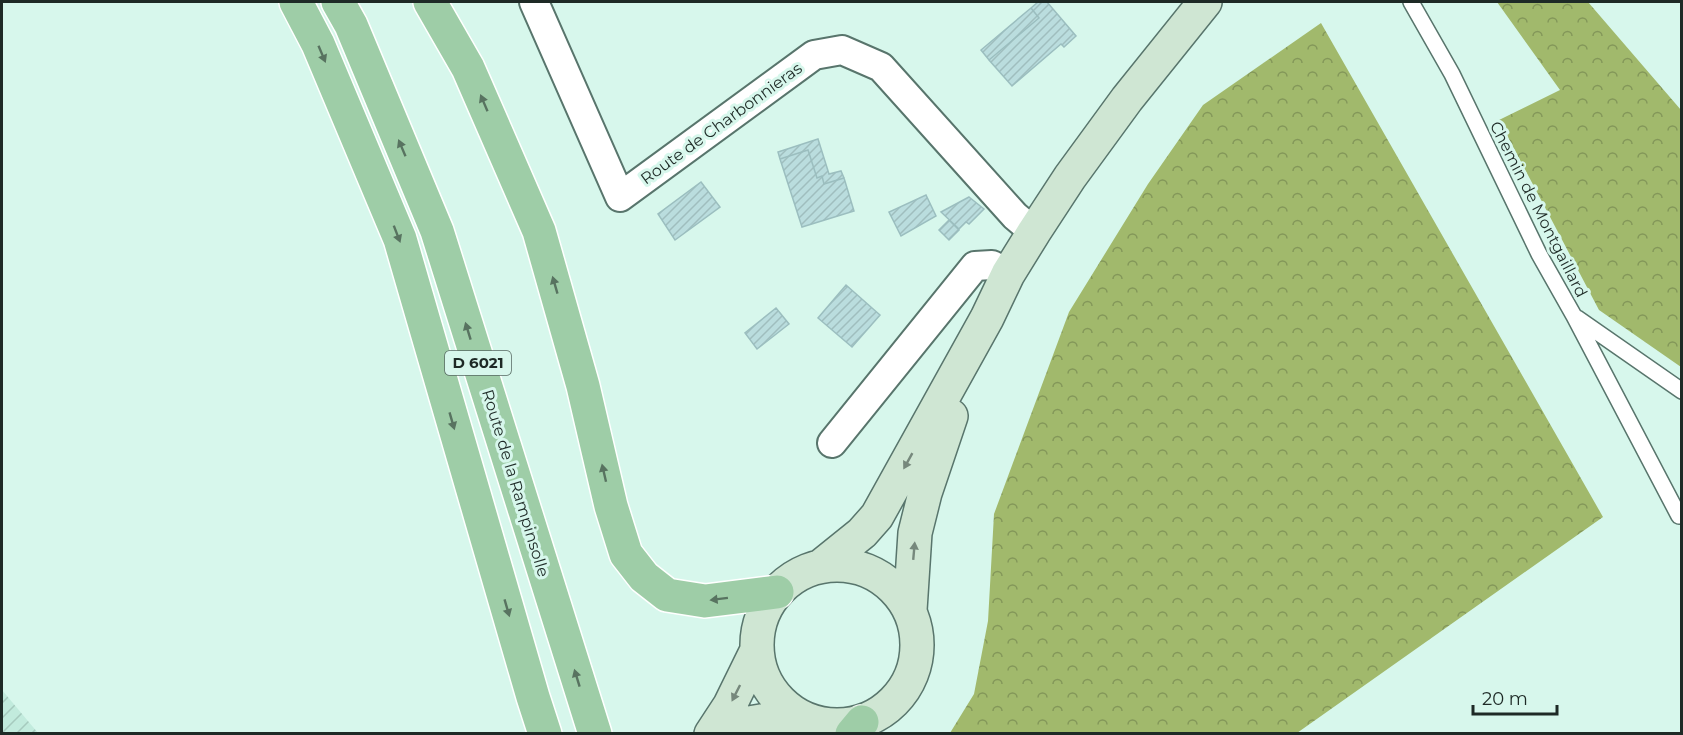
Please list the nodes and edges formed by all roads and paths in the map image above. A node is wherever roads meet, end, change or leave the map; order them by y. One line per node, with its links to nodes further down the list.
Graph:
1 (296, 2): 20 (main road, D 6021, one-way to 20)
2 (338, 2): 21 (main road, Route de la Rampinsolle / D 6021, one-way to 2)
3 (430, 2): 15 (main road, one-way to 3)
4 (534, 2): 7 (street, Route de Charbonnieras)
5 (1205, 2): 7 (main road)
6 (1411, 2): 9 (lane, Chemin de Montgaillard)
7 (1034, 232): 8 (main road)
8 (1008, 274): 10 (main road); 12 (street)
9 (1574, 316): 11 (lane, Chemin de Montgaillard); 13 (lane)
10 (987, 318): 14 (main road, one-way to 14); 16 (main road, one-way to 10)
11 (1682, 391)
12 (832, 443)
13 (1678, 516)
14 (821, 566): 15 (main road); 16 (main road)
15 (777, 592): 17 (main road)
16 (910, 610): 19 (main road)
17 (757, 650): 18 (main road); 22 (main road, one-way to 22)
18 (797, 715): 19 (main road); 23 (main road)
19 (857, 728)
20 (544, 734)
21 (594, 734)
22 (711, 734)
23 (728, 734)

